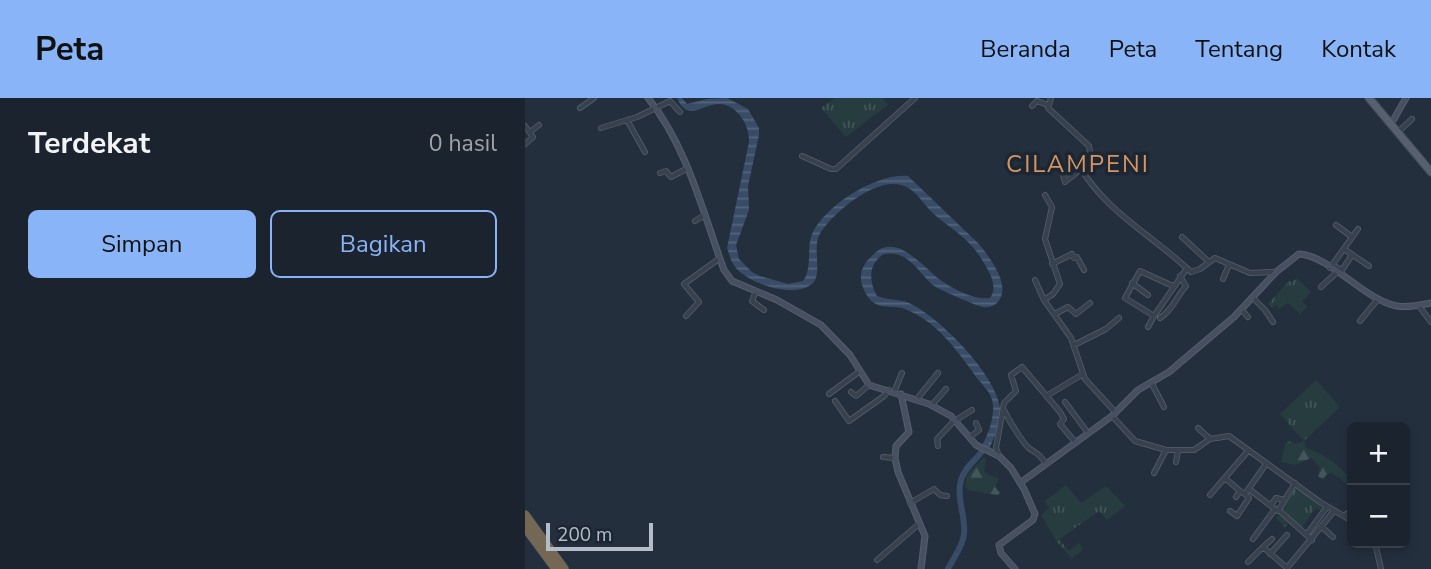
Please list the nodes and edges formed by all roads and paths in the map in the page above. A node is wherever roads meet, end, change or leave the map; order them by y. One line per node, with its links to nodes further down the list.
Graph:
1 (594, 98): 9 (street)
2 (648, 98): 10 (street)
3 (915, 98): 22 (street)
4 (1051, 98): 7 (street)
5 (1369, 98): 14 (main road)
6 (1406, 98): 14 (street)
7 (1048, 105): 8 (street); 23 (street)
8 (1032, 106)
9 (580, 108)
10 (656, 109): 11 (street); 13 (street); 25 (street)
11 (680, 112)
12 (1412, 119): 19 (street)
13 (627, 120): 17 (street); 21 (street)
14 (1391, 124): 19 (main road)
15 (539, 125): 18 (street)
16 (525, 126): 18 (street)
17 (601, 128)
18 (530, 132): 20 (street)
19 (1398, 132): 24 (main road)
20 (525, 144)
21 (645, 152)
22 (802, 156)
23 (1082, 162): 26 (street); 26 (street)
24 (1429, 166)
25 (686, 169): 27 (street); 29 (street)
26 (1081, 169): 42 (street)
27 (660, 173)
28 (1045, 194): 39 (street)
29 (705, 215): 30 (street); 37 (street)
30 (695, 220)
31 (1336, 225): 34 (street)
32 (1358, 229): 34 (street)
33 (1182, 237): 38 (street)
34 (1352, 237): 35 (street)
35 (1344, 249): 36 (street); 43 (street)
36 (1352, 255): 41 (street); 43 (street)
37 (720, 258): 52 (street); 63 (street)
38 (1209, 262): 40 (street); 42 (street)
39 (1052, 264): 44 (street); 56 (street)
40 (1229, 264): 45 (street); 47 (street)
41 (1369, 266)
42 (1187, 268): 46 (street)
43 (1334, 269): 45 (street); 51 (street); 55 (street)
44 (1084, 270)
45 (1276, 272): 54 (street)
46 (1180, 276): 50 (street); 67 (street)
47 (1223, 279)
48 (1035, 280): 56 (street)
49 (1132, 284): 50 (street); 53 (street); 64 (street)
50 (1173, 286): 64 (street)
51 (1321, 287)
52 (756, 290): 60 (street); 73 (street)
53 (1148, 295)
54 (1253, 298): 61 (street); 70 (street)
55 (1379, 298): 59 (street); 68 (street)
56 (1044, 300): 62 (street)
57 (1090, 303): 62 (street)
58 (1431, 303): 59 (street)
59 (1418, 305): 69 (street)
60 (764, 310)
61 (1242, 310): 65 (street); 77 (street)
62 (1055, 314): 72 (street)
63 (686, 316)
64 (1154, 316): 71 (street)
65 (1248, 317)
66 (1119, 318): 72 (street)
67 (1160, 318)
68 (1360, 321)
69 (1431, 322)
70 (1273, 323)
71 (1148, 327)
72 (1074, 345): 76 (street)
73 (860, 371): 78 (street); 82 (street)
74 (902, 373): 80 (street)
75 (938, 373): 85 (street)
76 (1083, 374): 84 (street); 92 (street)
77 (1148, 384): 89 (street); 92 (street)
78 (869, 385): 80 (street); 81 (street)
79 (946, 389): 88 (street)
80 (891, 391): 83 (street); 86 (street)
81 (851, 392)
82 (829, 394)
83 (901, 394): 85 (street); 106 (street)
84 (1048, 396): 90 (street); 99 (street)
85 (918, 399): 88 (street)
86 (835, 401)
87 (1065, 402): 96 (street)
88 (932, 405): 93 (street)
89 (1164, 407)
90 (1005, 409): 104 (street); 108 (street)
91 (972, 410): 93 (street)
92 (1114, 414): 96 (street); 101 (street)
93 (955, 421): 97 (street); 100 (street)
94 (976, 423): 97 (street)
95 (1198, 428): 98 (street)
96 (1089, 433): 99 (street)
97 (970, 437): 104 (street)
98 (1210, 439): 102 (street); 103 (street)
99 (1075, 442): 108 (street)
100 (938, 446)
101 (1166, 450): 102 (street); 110 (street)
102 (1178, 451): 107 (street)
103 (1248, 451): 109 (street); 111 (street)
104 (999, 456): 112 (street)
105 (883, 457): 106 (street)
106 (895, 458): 119 (street)
107 (1176, 462)
108 (1046, 464): 112 (street)
109 (1266, 464): 113 (street); 114 (street)
110 (1154, 473)
111 (1225, 478): 115 (street); 116 (street)
112 (1020, 483): 147 (street)
113 (1295, 483): 120 (street); 121 (street)
114 (1249, 489): 115 (street); 120 (street)
115 (1243, 493): 118 (street); 122 (street)
116 (1210, 495)
117 (947, 496): 119 (street)
118 (1235, 497)
119 (910, 503): 129 (street)
120 (1273, 507): 135 (street)
121 (1327, 507): 123 (street); 132 (street)
122 (1230, 511)
123 (1334, 511): 127 (street); 131 (street)
124 (1282, 513): 132 (street)
125 (1347, 514): 127 (street)
126 (525, 515): 145 (highway)
127 (1344, 516): 128 (street)
128 (1347, 518)
129 (919, 524): 141 (street); 146 (street)
130 (525, 527): 144 (highway)
131 (1323, 528): 134 (street); 137 (street)
132 (1307, 534): 137 (street)
133 (1287, 535): 140 (street)
134 (1333, 537)
135 (1253, 539)
136 (1272, 539): 138 (street)
137 (1312, 540): 143 (street)
138 (1263, 547): 140 (street); 142 (street)
139 (1376, 548): 148 (street)
140 (1270, 554): 143 (street)
141 (877, 560)
142 (1248, 562)
143 (1287, 568)
144 (556, 569)
145 (564, 569)
146 (921, 569)
147 (1015, 569)
148 (1381, 569)

